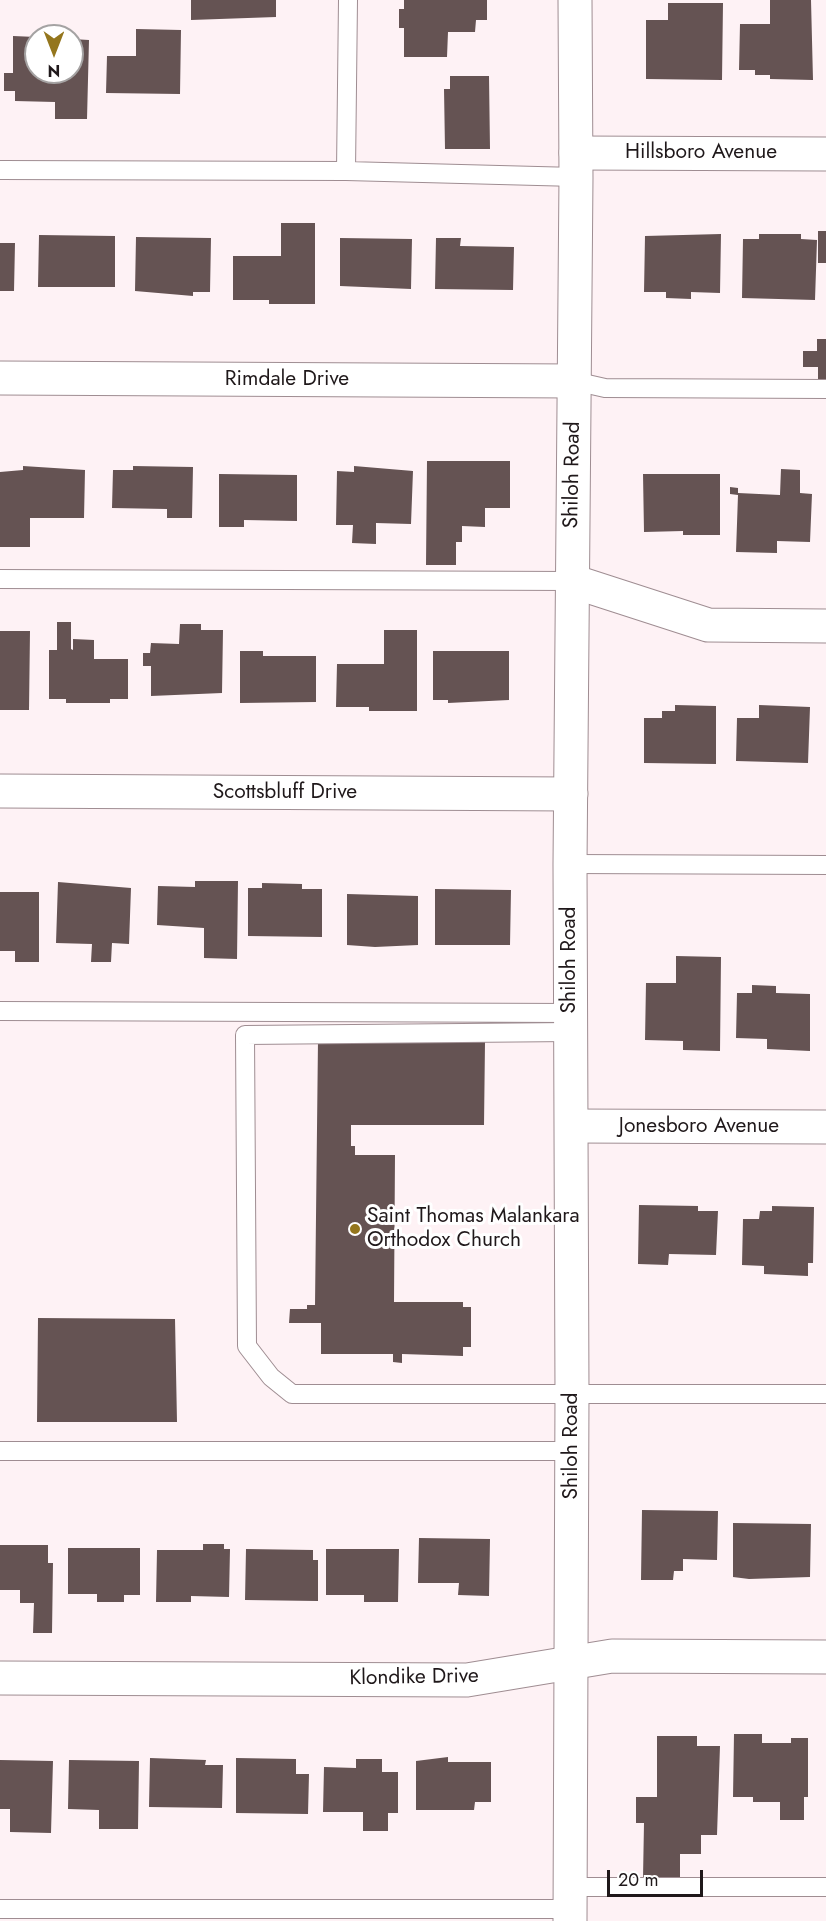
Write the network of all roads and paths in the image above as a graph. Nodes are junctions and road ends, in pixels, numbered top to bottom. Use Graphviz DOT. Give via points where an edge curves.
graph roads {
  1 [pos="348,0"];
  2 [pos="575,0"];
  3 [pos="826,154"];
  4 [pos="576,165"];
  5 [pos="0,170"];
  6 [pos="346,171"];
  7 [pos="0,378"];
  8 [pos="574,381"];
  9 [pos="826,389"];
  10 [pos="0,579"];
  11 [pos="572,581"];
  12 [pos="826,626"];
  13 [pos="0,791"];
  14 [pos="571,794"];
  15 [pos="570,864"];
  16 [pos="826,865"];
  17 [pos="0,1011"];
  18 [pos="571,1023"];
  19 [pos="572,1126"];
  20 [pos="826,1127"];
  21 [pos="572,1393"];
  22 [pos="826,1394"];
  23 [pos="0,1451"];
  24 [pos="572,1451"];
  25 [pos="826,1657"];
  26 [pos="572,1662"];
  27 [pos="0,1678"];
  28 [pos="826,1887"];
  29 [pos="570,1906"];
  30 [pos="0,1910"];
  1 -- 6 [label="lane"];
  2 -- 4 [label="street, Shiloh Road"];
  3 -- 4 [label="street, Hillsboro Avenue"];
  4 -- 6 [label="lane"];
  4 -- 8 [label="street, Shiloh Road"];
  5 -- 6 [label="lane"];
  7 -- 8 [label="street, Rimdale Drive"];
  8 -- 9 [label="lane" via="605,388"];
  8 -- 11 [label="street, Shiloh Road"];
  10 -- 11 [label="lane"];
  11 -- 12 [label="street" via="708,625"];
  11 -- 14 [label="street, Shiloh Road"];
  13 -- 14 [label="street, Scottsbluff Drive"];
  14 -- 15 [label="street, Shiloh Road"];
  15 -- 16 [label="lane"];
  15 -- 18 [label="street, Shiloh Road"];
  17 -- 18 [label="lane"];
  18 -- 19 [label="street, Shiloh Road"];
  18 -- 21 [label="lane" via="245,1035 247,1346 271,1377 292,1394"];
  19 -- 20 [label="street, Jonesboro Avenue"];
  19 -- 21 [label="street, Shiloh Road"];
  21 -- 22 [label="lane"];
  21 -- 24 [label="street, Shiloh Road"];
  23 -- 24 [label="lane"];
  24 -- 26 [label="street, Shiloh Road"];
  25 -- 26 [label="street, Klondike Drive" via="612,1656"];
  26 -- 27 [label="street, Klondike Drive" via="467,1680"];
  26 -- 29 [label="street, Shiloh Road"];
  28 -- 29 [label="lane"];
  29 -- 30 [label="lane"];
}
